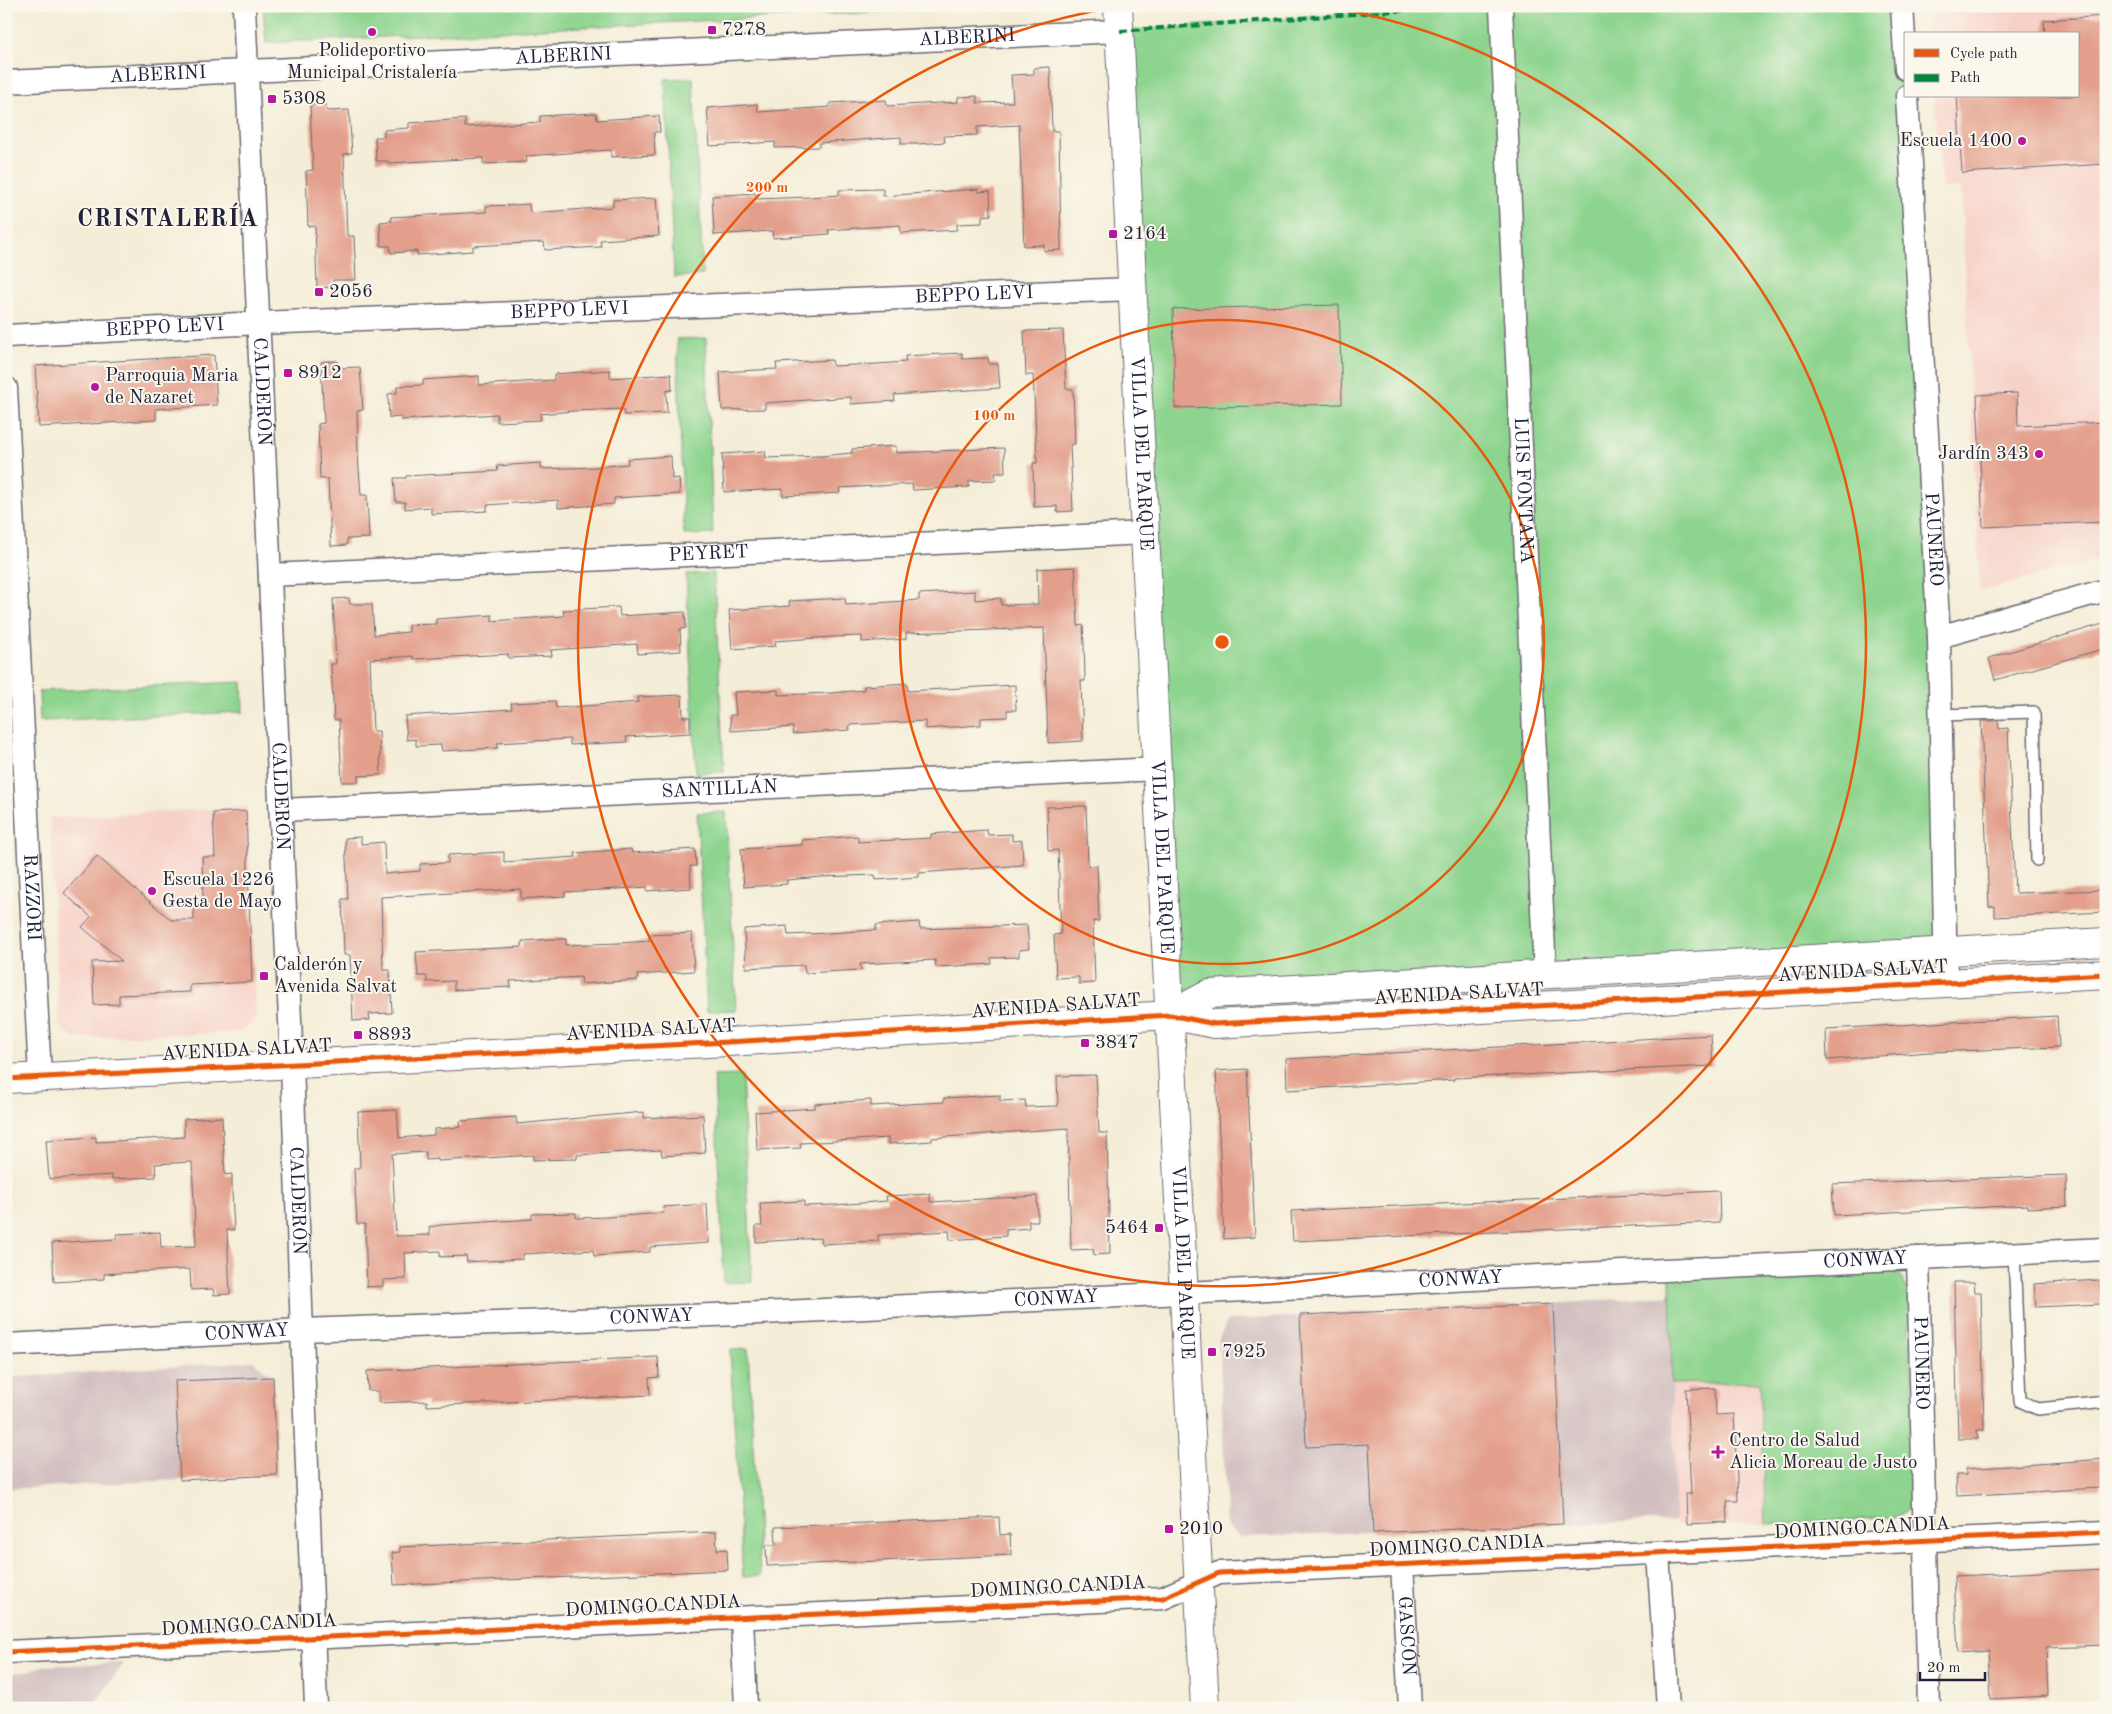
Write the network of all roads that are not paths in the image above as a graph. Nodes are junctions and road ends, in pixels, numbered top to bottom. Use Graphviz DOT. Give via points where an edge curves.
graph roads {
  1 [pos="244,6"];
  2 [pos="1501,6"];
  3 [pos="1902,6"];
  4 [pos="1119,18"];
  5 [pos="1904,38"];
  6 [pos="248,71"];
  7 [pos="6,82"];
  8 [pos="1907,98"];
  9 [pos="1133,289"];
  10 [pos="259,323"];
  11 [pos="6,336"];
  12 [pos="6,388"];
  13 [pos="1145,533"];
  14 [pos="270,575"];
  15 [pos="2106,590"];
  16 [pos="1939,637"];
  17 [pos="1940,715"];
  18 [pos="1158,769"];
  19 [pos="281,810"];
  20 [pos="2037,860"];
  21 [pos="2106,942"];
  22 [pos="1944,951"];
  23 [pos="2106,974"];
  24 [pos="1545,975"];
  25 [pos="1946,983"];
  26 [pos="1546,1005"];
  27 [pos="1170,1015"];
  28 [pos="292,1064"];
  29 [pos="40,1077"];
  30 [pos="6,1079"];
  31 [pos="2106,1249"];
  32 [pos="2014,1253"];
  33 [pos="1918,1258"];
  34 [pos="1184,1293"];
  35 [pos="301,1330"];
  36 [pos="6,1345"];
  37 [pos="2106,1402"];
  38 [pos="2106,1532"];
  39 [pos="1924,1541"];
  40 [pos="1658,1553"];
  41 [pos="1402,1564"];
  42 [pos="1198,1582"];
  43 [pos="742,1618"];
  44 [pos="312,1638"];
  45 [pos="6,1652"];
  46 [pos="316,1708"];
  47 [pos="746,1708"];
  48 [pos="1205,1708"];
  49 [pos="1410,1708"];
  50 [pos="1668,1708"];
  51 [pos="1929,1708"];
  1 -- 6 [label="street, CALDERÓN"];
  2 -- 24 [label="street, LUIS FONTANA"];
  3 -- 5 [label="street"];
  4 -- 6 [label="street, ALBERINI"];
  4 -- 9 [label="street, VILLA DEL PARQUE"];
  6 -- 7 [label="street, ALBERINI"];
  6 -- 10 [label="street, CALDERÓN"];
  8 -- 16 [label="street, PAUNERO"];
  9 -- 10 [label="street, BEPPO LEVI"];
  9 -- 13 [label="street, VILLA DEL PARQUE"];
  10 -- 11 [label="street, BEPPO LEVI"];
  10 -- 14 [label="street, CALDERÓN"];
  12 -- 29 [label="street, RAZZORI"];
  13 -- 14 [label="street, PEYRET"];
  13 -- 18 [label="street, VILLA DEL PARQUE"];
  14 -- 19 [label="street, CALDERÓN"];
  15 -- 16 [label="street"];
  16 -- 17 [label="street, PAUNERO"];
  17 -- 20 [label="lane" via="2034,712"];
  17 -- 22 [label="street, PAUNERO"];
  18 -- 19 [label="street, SANTILLÁN"];
  18 -- 27 [label="street, VILLA DEL PARQUE"];
  19 -- 28 [label="street, CALDERÓN"];
  21 -- 22 [label="street, AVENIDA SALVAT"];
  22 -- 24 [label="street, AVENIDA SALVAT"];
  22 -- 25 [label="street, PAUNERO"];
  23 -- 25 [label="street, AVENIDA SALVAT"];
  24 -- 26 [label="lane"];
  24 -- 27 [label="street, AVENIDA SALVAT" via="1209,994"];
  25 -- 26 [label="street, AVENIDA SALVAT"];
  26 -- 27 [label="street, AVENIDA SALVAT" via="1215,1024"];
  27 -- 28 [label="street, AVENIDA SALVAT"];
  27 -- 34 [label="street, VILLA DEL PARQUE"];
  28 -- 29 [label="street, AVENIDA SALVAT"];
  28 -- 35 [label="street, CALDERÓN"];
  29 -- 30 [label="street, AVENIDA SALVAT"];
  31 -- 32 [label="street, CONWAY"];
  32 -- 33 [label="street, CONWAY"];
  32 -- 37 [label="lane" via="2020,1401 2038,1408"];
  33 -- 34 [label="street, CONWAY"];
  33 -- 39 [label="street, PAUNERO"];
  34 -- 35 [label="street, CONWAY"];
  34 -- 42 [label="street, VILLA DEL PARQUE"];
  35 -- 36 [label="street, CONWAY"];
  35 -- 44 [label="street, CALDERÓN"];
  38 -- 39 [label="street, DOMINGO CANDIA"];
  39 -- 40 [label="street, DOMINGO CANDIA"];
  39 -- 51 [label="street, PAUNERO"];
  40 -- 41 [label="street, DOMINGO CANDIA"];
  40 -- 50 [label="street"];
  41 -- 42 [label="street, DOMINGO CANDIA" via="1219,1573"];
  41 -- 49 [label="street, GASCÓN"];
  42 -- 43 [label="street, DOMINGO CANDIA" via="1163,1598"];
  42 -- 48 [label="street, VILLA DEL PARQUE"];
  43 -- 44 [label="street, DOMINGO CANDIA"];
  43 -- 47 [label="street"];
  44 -- 45 [label="street, DOMINGO CANDIA"];
  44 -- 46 [label="street, CALDERÓN"];
}
